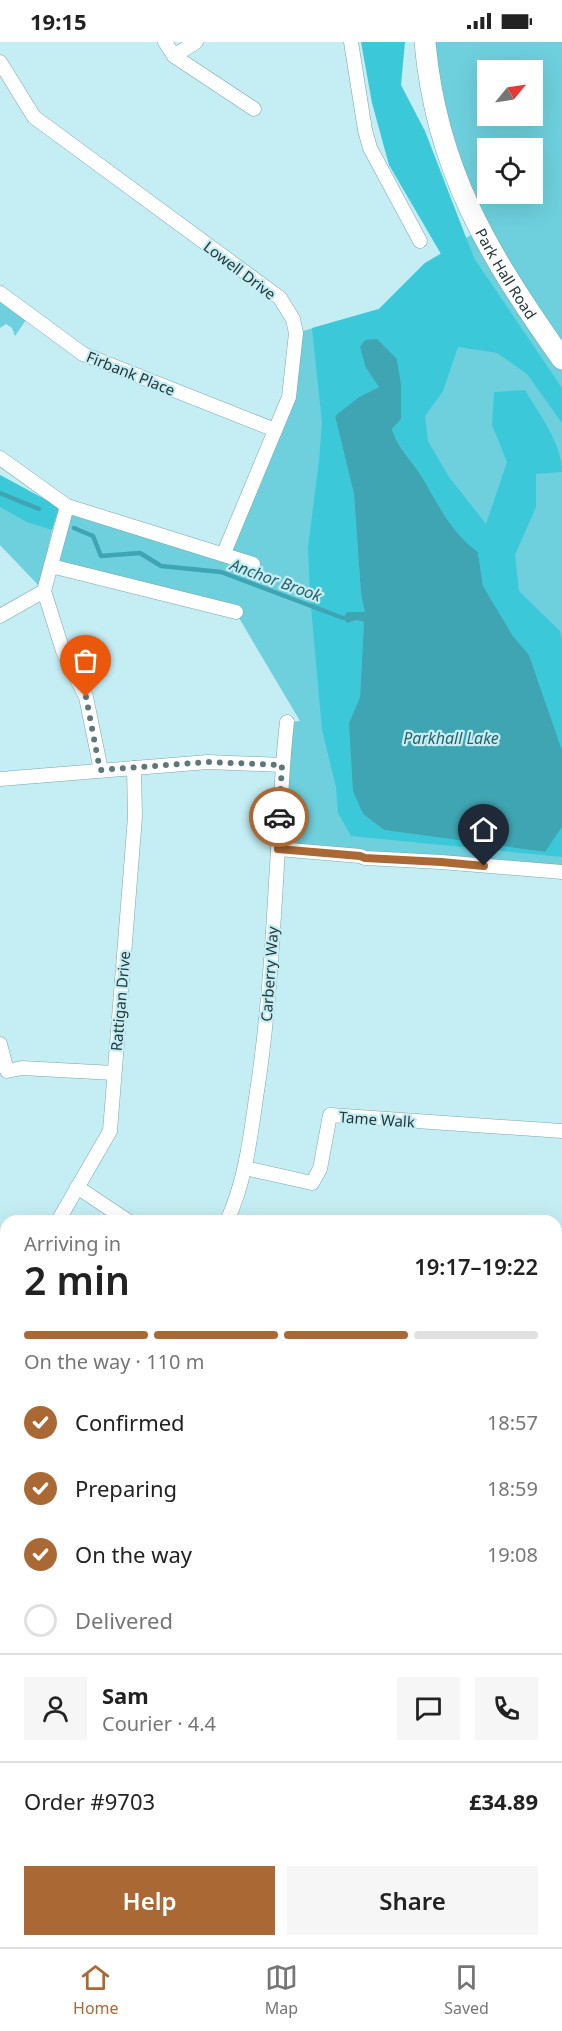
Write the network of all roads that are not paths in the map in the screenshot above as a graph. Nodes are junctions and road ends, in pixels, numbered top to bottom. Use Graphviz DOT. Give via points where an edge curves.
graph roads {
  1 [pos="165,42"];
  2 [pos="196,42"];
  3 [pos="351,42"];
  4 [pos="425,42"];
  5 [pos="174,56"];
  6 [pos="0,62"];
  7 [pos="254,110"];
  8 [pos="420,241"];
  9 [pos="0,293"];
  10 [pos="562,359"];
  11 [pos="275,430"];
  12 [pos="0,458"];
  13 [pos="67,506"];
  14 [pos="224,553"];
  15 [pos="253,564"];
  16 [pos="51,566"];
  17 [pos="44,591"];
  18 [pos="236,612"];
  19 [pos="0,616"];
  20 [pos="287,722"];
  21 [pos="282,765"];
  22 [pos="134,768"];
  23 [pos="100,770"];
  24 [pos="0,779"];
  25 [pos="278,849"];
  26 [pos="562,872"];
  27 [pos="0,1044"];
  28 [pos="4,1072"];
  29 [pos="114,1073"];
  30 [pos="562,1131"];
  31 [pos="245,1168"];
  32 [pos="77,1188"];
  33 [pos="61,1215"];
  34 [pos="119,1215"];
  35 [pos="229,1215"];
  1 -- 5 [label="street"];
  2 -- 5 [label="street"];
  3 -- 8 [label="street" via="370,148"];
  4 -- 10 [label="main road, Park Hall Road" via="431,95 460,188 501,269"];
  5 -- 7 [label="street"];
  6 -- 11 [label="street, Lowell Drive" via="34,117 280,298 293,319 296,333 289,397"];
  9 -- 11 [label="street, Firbank Place" via="83,354"];
  11 -- 14 [label="street, Lowell Drive"];
  12 -- 13 [label="street"];
  13 -- 14 [label="street"];
  13 -- 16 [label="street"];
  14 -- 15 [label="street"];
  16 -- 17 [label="street"];
  16 -- 18 [label="street"];
  17 -- 19 [label="street"];
  17 -- 23 [label="street" via="63,651 86,697"];
  20 -- 21 [label="street, Carberry Way"];
  21 -- 22 [label="street" via="208,762"];
  21 -- 25 [label="street, Carberry Way"];
  22 -- 23 [label="street"];
  22 -- 29 [label="street, Rattigan Drive" via="135,817"];
  23 -- 24 [label="street"];
  25 -- 26 [label="street"];
  25 -- 31 [label="street, Carberry Way" via="263,1055"];
  27 -- 28 [label="street"];
  28 -- 29 [label="street" via="22,1068"];
  29 -- 32 [label="street, Rattigan Drive" via="110,1131"];
  30 -- 31 [label="street, Tame Walk" via="330,1116 320,1168 312,1183"];
  31 -- 35 [label="street, Carberry Way"];
  32 -- 33 [label="street, Rattigan Drive"];
  32 -- 34 [label="street"];
}
